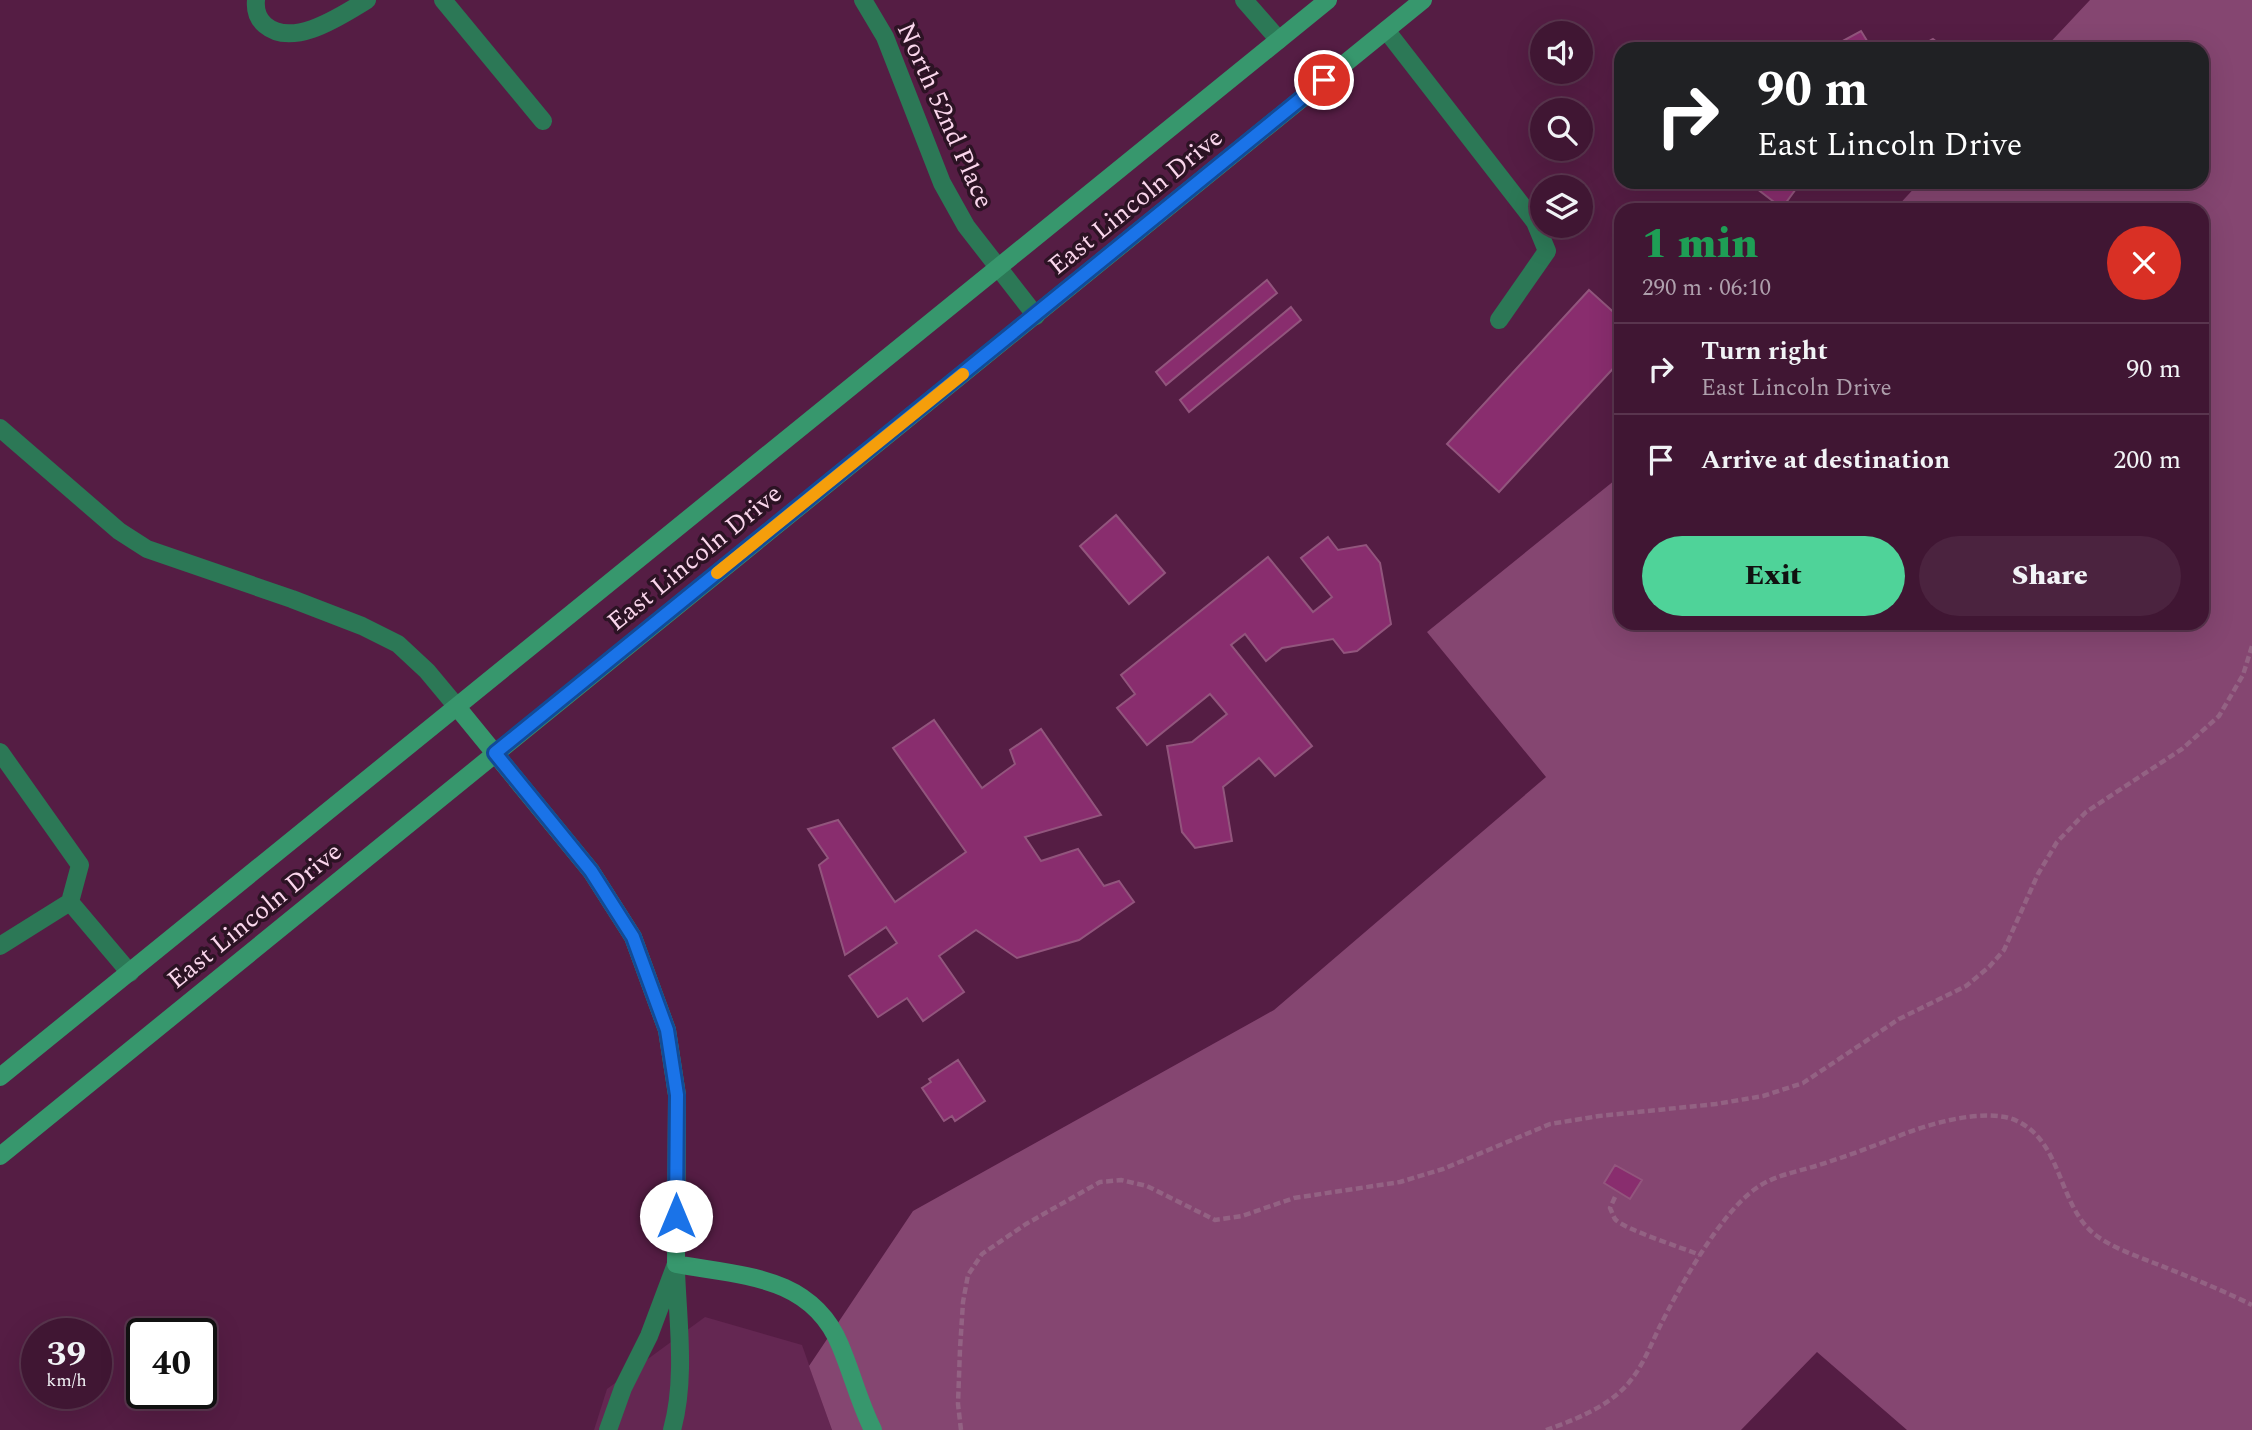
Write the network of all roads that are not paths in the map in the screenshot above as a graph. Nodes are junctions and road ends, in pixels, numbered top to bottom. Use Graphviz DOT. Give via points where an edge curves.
graph roads {
  1 [pos="256,0"];
  2 [pos="368,0"];
  3 [pos="443,0"];
  4 [pos="863,0"];
  5 [pos="1244,0"];
  6 [pos="1328,0"];
  7 [pos="1423,0"];
  8 [pos="1386,30"];
  9 [pos="1279,40"];
  10 [pos="543,121"];
  11 [pos="999,269"];
  12 [pos="1036,316"];
  13 [pos="1499,320"];
  14 [pos="0,428"];
  15 [pos="457,707"];
  16 [pos="0,752"];
  17 [pos="495,753"];
  18 [pos="71,902"];
  19 [pos="0,946"];
  20 [pos="130,973"];
  21 [pos="0,1077"];
  22 [pos="0,1156"];
  23 [pos="676,1264"];
  24 [pos="608,1430"];
  25 [pos="672,1430"];
  26 [pos="873,1430"];
  1 -- 2 [label="street" via="259,18 283,34 313,29"];
  3 -- 10 [label="street"];
  4 -- 11 [label="street, North 52nd Place" via="885,37 942,183 966,226"];
  5 -- 9 [label="street"];
  6 -- 9 [label="main road, East Lincoln Drive"];
  7 -- 8 [label="main road, East Lincoln Drive"];
  8 -- 12 [label="main road, East Lincoln Drive"];
  8 -- 13 [label="street" via="1535,222 1547,251"];
  9 -- 11 [label="main road, East Lincoln Drive"];
  11 -- 12 [label="street, North 52nd Place"];
  11 -- 15 [label="main road, East Lincoln Drive"];
  12 -- 17 [label="main road, East Lincoln Drive"];
  14 -- 15 [label="street" via="119,531 147,549 292,599 398,644"];
  15 -- 17 [label="main road"];
  15 -- 20 [label="main road, East Lincoln Drive"];
  16 -- 18 [label="street" via="80,865"];
  17 -- 22 [label="main road, East Lincoln Drive"];
  17 -- 23 [label="main road" via="591,871 633,937 667,1030 677,1095"];
  18 -- 19 [label="street"];
  18 -- 20 [label="street"];
  20 -- 21 [label="main road, East Lincoln Drive"];
  23 -- 24 [label="street"];
  23 -- 25 [label="street" via="679,1353"];
  23 -- 26 [label="main road" via="769,1281 812,1302 840,1343"];
}
